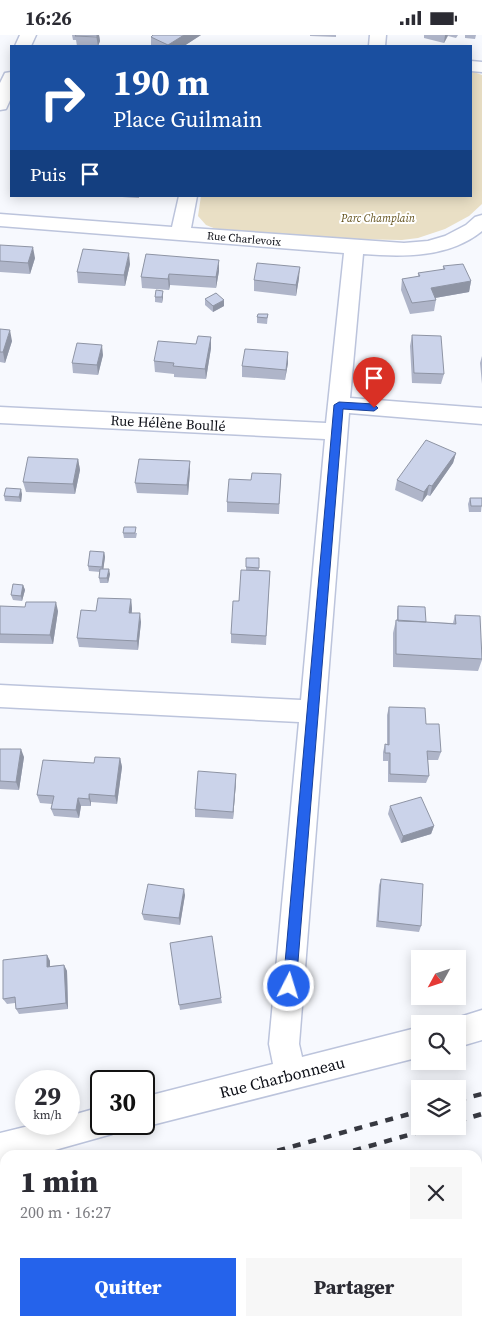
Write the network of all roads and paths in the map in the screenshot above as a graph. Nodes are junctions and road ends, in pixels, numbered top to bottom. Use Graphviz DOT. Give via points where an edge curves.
graph roads {
  1 [pos="10,80"];
  2 [pos="0,105"];
  3 [pos="188,197"];
  4 [pos="0,220"];
  5 [pos="482,221"];
  6 [pos="180,234"];
  7 [pos="354,248"];
  8 [pos="339,405"];
  9 [pos="0,415"];
  10 [pos="482,416"];
  11 [pos="336,432"];
  12 [pos="0,696"];
  13 [pos="313,712"];
  14 [pos="482,1025"];
  15 [pos="466,1030"];
  16 [pos="411,1044"];
  17 [pos="291,1075"];
  18 [pos="155,1109"];
  19 [pos="90,1126"];
  20 [pos="0,1149"];
  1 -- 2 [label="street"];
  3 -- 6 [label="street"];
  4 -- 6 [label="street, Rue Charlevoix"];
  5 -- 7 [label="street, Rue Charlevoix" via="455,239 425,248 392,251"];
  6 -- 7 [label="street, Rue Charlevoix"];
  7 -- 8 [label="street"];
  8 -- 10 [label="street"];
  8 -- 11 [label="street"];
  9 -- 11 [label="street, Rue Hélène Boullé"];
  11 -- 13 [label="street"];
  12 -- 13 [label="street"];
  13 -- 17 [label="street" via="284,1044"];
  14 -- 15 [label="street"];
  16 -- 17 [label="street, Rue Charbonneau"];
  17 -- 18 [label="street, Rue Charbonneau"];
  19 -- 20 [label="street"];
}
